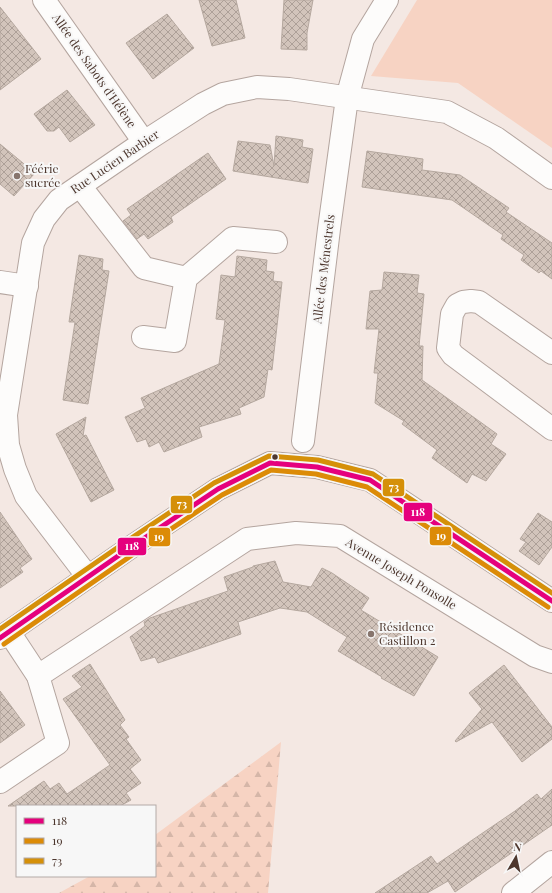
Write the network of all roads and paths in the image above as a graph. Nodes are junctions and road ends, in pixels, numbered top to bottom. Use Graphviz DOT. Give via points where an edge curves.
graph roads {
  1 [pos="44,0"];
  2 [pos="387,0"];
  3 [pos="347,98"];
  4 [pos="144,142"];
  5 [pos="552,178"];
  6 [pos="80,186"];
  7 [pos="276,242"];
  8 [pos="186,278"];
  9 [pos="0,282"];
  10 [pos="26,286"];
  11 [pos="143,337"];
  12 [pos="552,353"];
  13 [pos="551,425"];
  14 [pos="303,441"];
  15 [pos="4,446"];
  16 [pos="88,577"];
  17 [pos="552,601"];
  18 [pos="4,635"];
  19 [pos="552,662"];
  20 [pos="38,676"];
  21 [pos="0,782"];
  22 [pos="552,862"];
  23 [pos="513,893"];
  1 -- 4 [label="street, Allée des Sabots d'Hélène"];
  2 -- 3 [label="street, Allée des Ménestrels" via="363,39"];
  3 -- 4 [label="street, Rue Lucien Barbier" via="257,87 223,94"];
  3 -- 5 [label="street, Rue Lucien Barbier" via="447,112 496,138"];
  3 -- 14 [label="street, Allée des Ménestrels"];
  4 -- 6 [label="street, Rue Lucien Barbier"];
  6 -- 8 [label="street" via="144,268"];
  6 -- 10 [label="street, Rue Lucien Barbier" via="59,200 44,219 33,243"];
  7 -- 8 [label="street" via="233,238"];
  8 -- 11 [label="street" via="175,341"];
  9 -- 10 [label="street"];
  10 -- 15 [label="street, Rue Lucien Barbier" via="6,415"];
  12 -- 13 [label="street" via="479,302 463,302 457,305 452,314 448,348 453,355"];
  15 -- 16 [label="street, Rue Lucien Barbier" via="26,496"];
  16 -- 17 [label="street" via="218,489 270,463 317,466 370,480"];
  16 -- 18 [label="street"];
  18 -- 20 [label="street"];
  19 -- 20 [label="street, Avenue Joseph Ponsolle" via="535,656 340,536 296,533 247,539"];
  20 -- 21 [label="street" via="58,743"];
  22 -- 23 [label="street"];
}
